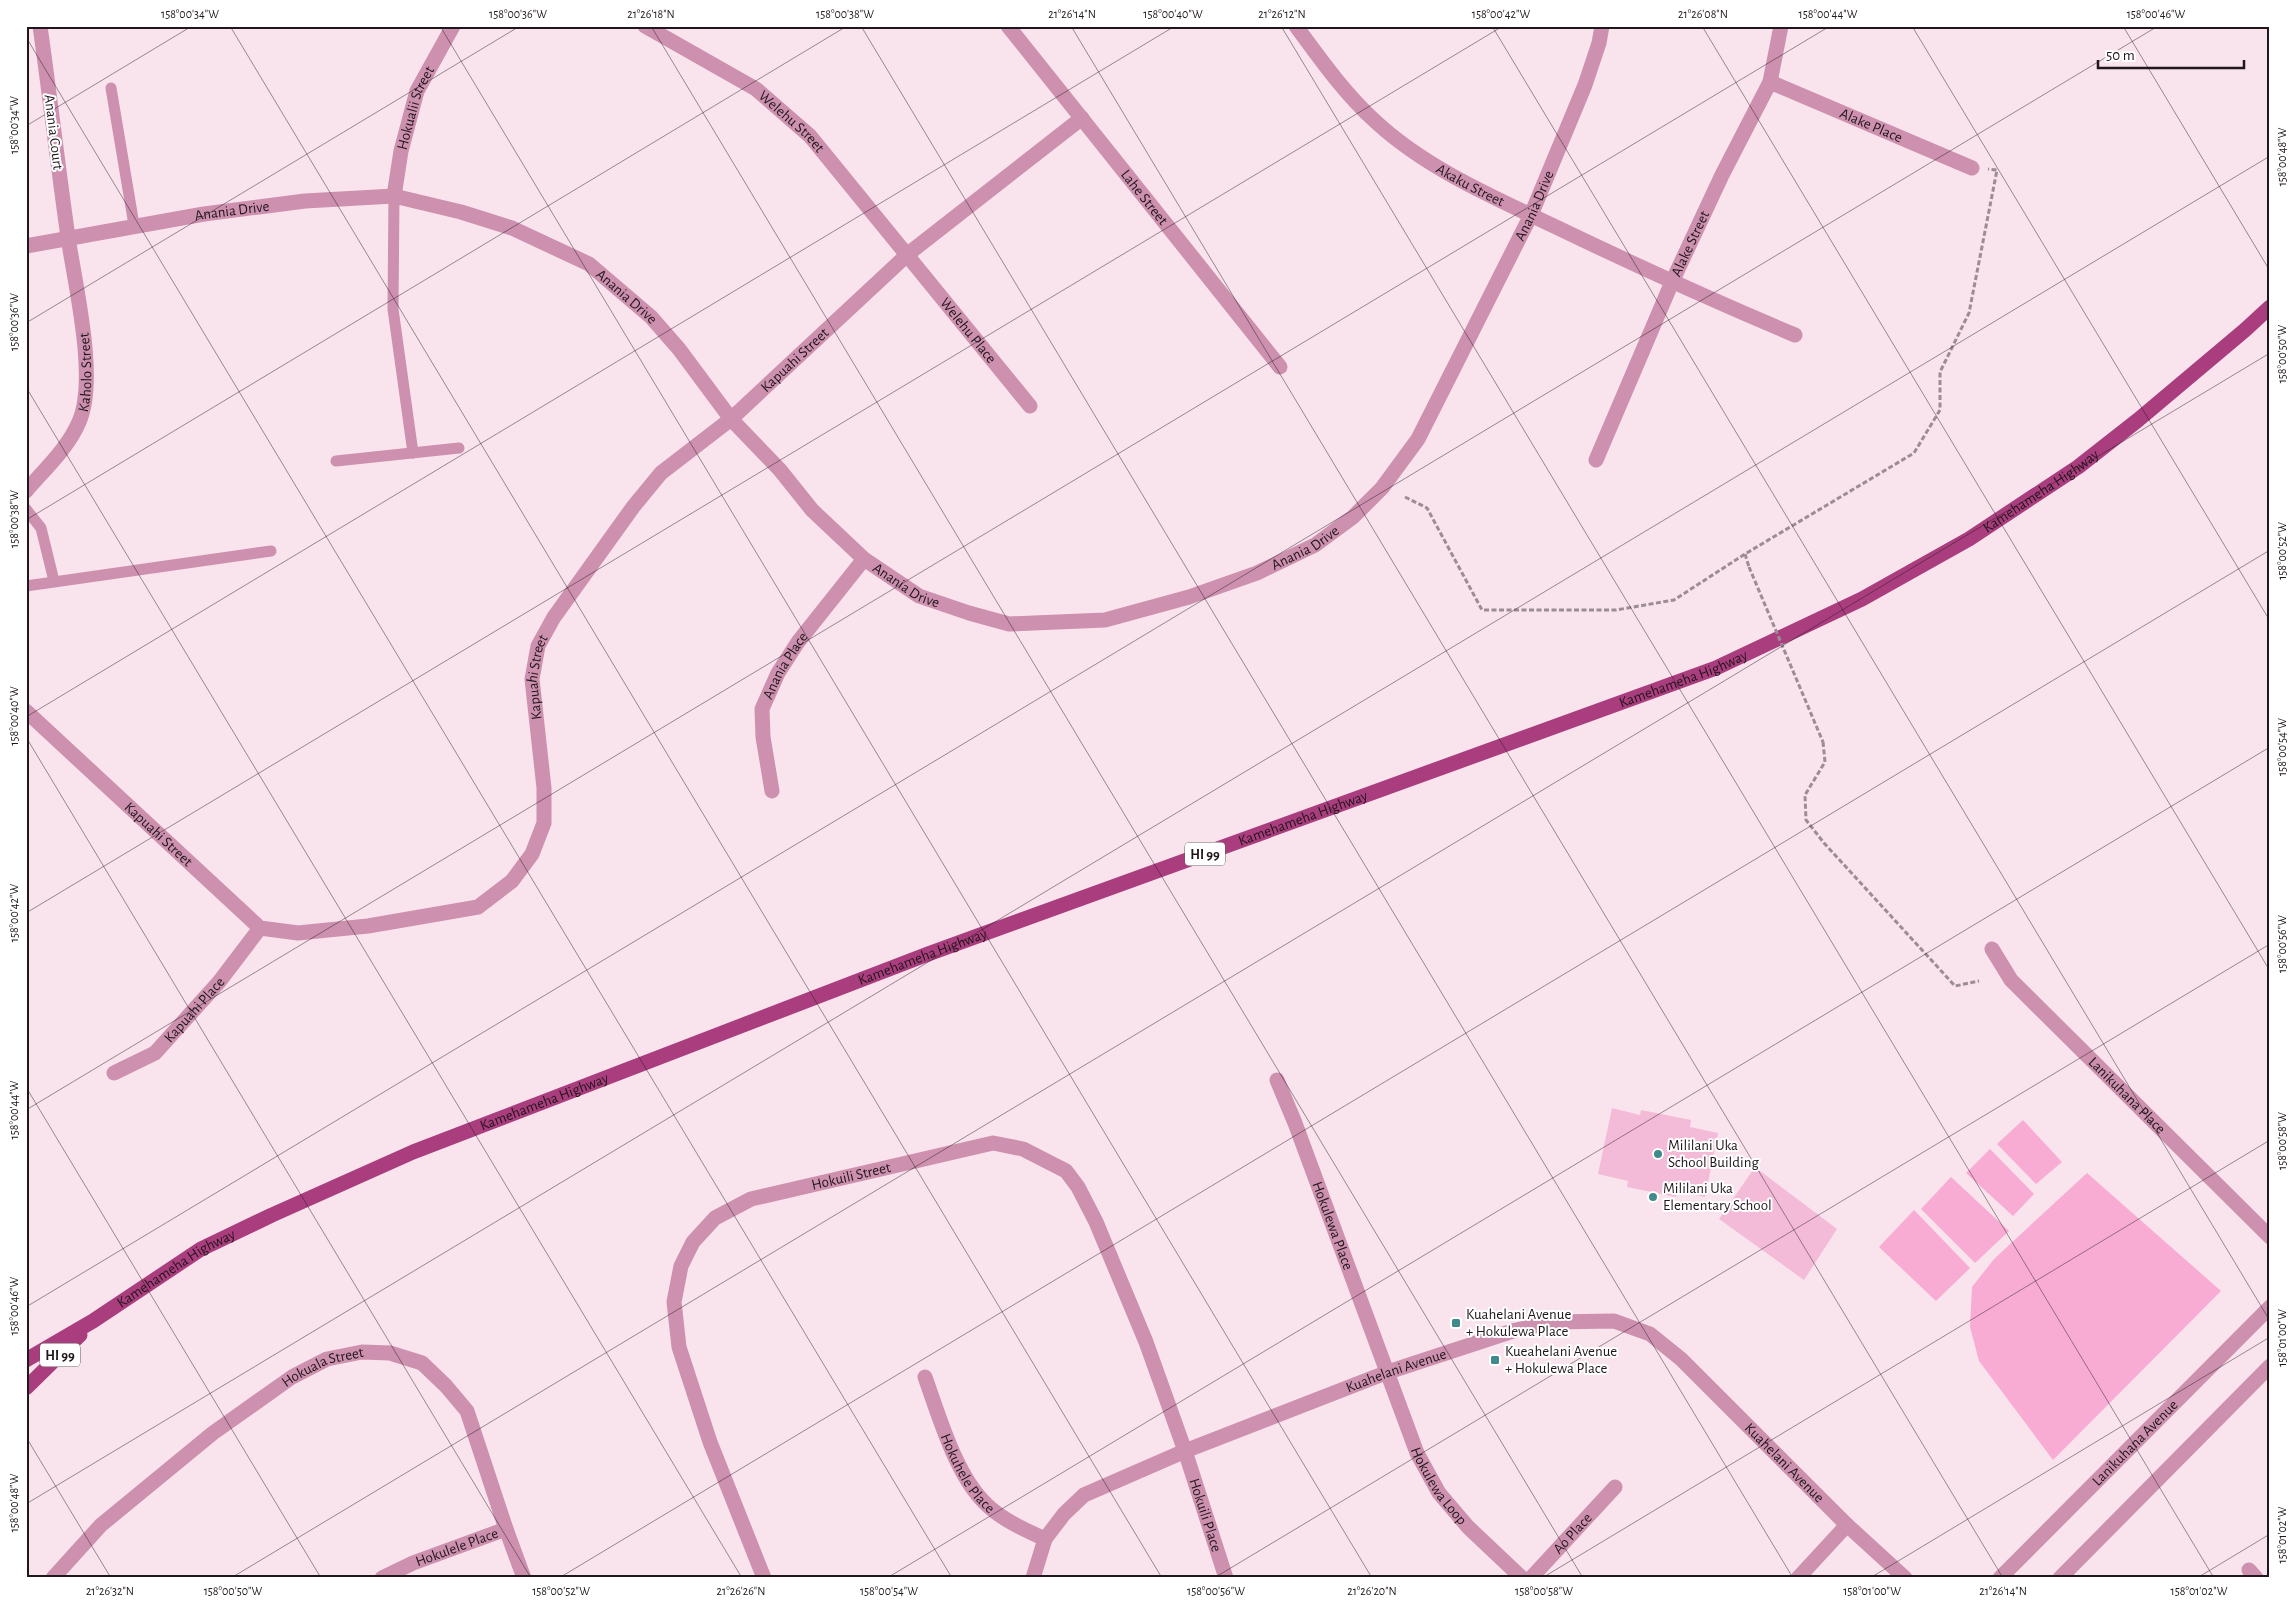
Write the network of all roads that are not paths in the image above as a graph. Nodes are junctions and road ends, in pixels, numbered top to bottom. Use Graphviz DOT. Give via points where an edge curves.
graph roads {
  1 [pos="40,26"];
  2 [pos="453,26"];
  3 [pos="645,26"];
  4 [pos="1008,26"];
  5 [pos="1296,26"];
  6 [pos="1602,26"];
  7 [pos="1780,26"];
  8 [pos="1770,82"];
  9 [pos="111,88"];
  10 [pos="1082,118"];
  11 [pos="1976,168"];
  12 [pos="394,196"];
  13 [pos="1531,215"];
  14 [pos="134,226"];
  15 [pos="68,237"];
  16 [pos="26,246"];
  17 [pos="908,254"];
  18 [pos="1672,282"];
  19 [pos="2270,307"];
  20 [pos="1795,335"];
  21 [pos="1280,367"];
  22 [pos="1030,406"];
  23 [pos="731,419"];
  24 [pos="458,448"];
  25 [pos="413,453"];
  26 [pos="1596,460"];
  27 [pos="336,461"];
  28 [pos="26,491"];
  29 [pos="26,509"];
  30 [pos="271,551"];
  31 [pos="864,558"];
  32 [pos="54,581"];
  33 [pos="26,586"];
  34 [pos="26,711"];
  35 [pos="772,791"];
  36 [pos="260,928"];
  37 [pos="1992,949"];
  38 [pos="114,1073"];
  39 [pos="1277,1080"];
  40 [pos="2270,1237"];
  41 [pos="2270,1307"];
  42 [pos="93,1321"];
  43 [pos="26,1360"];
  44 [pos="2270,1366"];
  45 [pos="1388,1372"];
  46 [pos="925,1377"];
  47 [pos="26,1388"];
  48 [pos="1185,1452"];
  49 [pos="1615,1487"];
  50 [pos="1847,1525"];
  51 [pos="506,1529"];
  52 [pos="1045,1539"];
  53 [pos="53,1578"];
  54 [pos="382,1578"];
  55 [pos="524,1578"];
  56 [pos="764,1578"];
  57 [pos="1033,1578"];
  58 [pos="1226,1578"];
  59 [pos="1522,1578"];
  60 [pos="1531,1578"];
  61 [pos="1798,1578"];
  62 [pos="1905,1578"];
  63 [pos="2000,1578"];
  64 [pos="2060,1578"];
  1 -- 15 [label="street, Anania Court"];
  2 -- 12 [label="street, Hokualii Street" via="418,90 401,151"];
  3 -- 17 [label="street, Welehu Street" via="756,89 810,136"];
  4 -- 10 [label="street, Lahe Street"];
  5 -- 13 [label="street, Akaku Street" via="1342,87 1376,123 1442,170"];
  6 -- 13 [label="street, Anania Drive" via="1585,85"];
  7 -- 8 [label="street, Alake Street"];
  8 -- 11 [label="street, Alake Place"];
  8 -- 18 [label="street, Alake Street" via="1722,174"];
  9 -- 14 [label="lane"];
  10 -- 17 [label="street, Kapuahi Street"];
  10 -- 21 [label="street, Lahe Street"];
  12 -- 14 [label="street, Anania Drive" via="305,201"];
  12 -- 23 [label="street, Anania Drive" via="512,228 589,264 651,317"];
  12 -- 25 [label="lane" via="392,308"];
  13 -- 18 [label="street, Akaku Street"];
  13 -- 31 [label="street, Anania Drive" via="1418,439 1382,488 1353,517 1315,545 1257,573 1190,597 1105,620 1054,623 1009,624 960,611 919,596"];
  14 -- 15 [label="street, Anania Drive"];
  15 -- 16 [label="street, Anania Drive"];
  15 -- 28 [label="street, Kaholo Street" via="86,356 86,387 80,421 66,444"];
  17 -- 22 [label="street, Welehu Place"];
  17 -- 23 [label="street, Kapuahi Street"];
  18 -- 20 [label="street, Akaku Street"];
  18 -- 26 [label="street, Alake Street"];
  19 -- 42 [label="main road, Kamehameha Highway / HI 99" via="2078,467 1969,540 1862,599 1716,668 928,954 413,1152 201,1249"];
  23 -- 31 [label="street, Anania Drive" via="780,470 812,510"];
  23 -- 36 [label="street, Kapuahi Street" via="661,472 554,617 538,646 532,679 544,788 544,823 532,854 512,881 478,907 368,926 298,933"];
  24 -- 25 [label="lane"];
  25 -- 27 [label="lane"];
  29 -- 32 [label="lane" via="41,528"];
  30 -- 32 [label="lane"];
  31 -- 35 [label="street, Anania Place" via="798,642 778,673 762,709"];
  32 -- 33 [label="lane"];
  34 -- 36 [label="street, Kapuahi Street"];
  36 -- 38 [label="street, Kapuahi Place" via="219,982 155,1053"];
  37 -- 40 [label="street, Lanikuhana Place" via="2011,980"];
  39 -- 45 [label="street, Hokulewa Place"];
  41 -- 63 [label="street, Lanikuhana Avenue"];
  42 -- 43 [label="main road, Kamehameha Highway / HI 99"];
  42 -- 47 [label="main road, Kamehameha Highway / HI 99"];
  44 -- 64 [label="street"];
  45 -- 48 [label="street, Kuahelani Avenue"];
  45 -- 50 [label="street, Kuahelani Avenue" via="1516,1330 1553,1322 1614,1321 1650,1334 1681,1359"];
  45 -- 59 [label="street, Hokulewa Loop" via="1417,1453 1439,1493 1468,1528"];
  46 -- 52 [label="street, Hokuhele Place" via="943,1429 970,1487 987,1506"];
  48 -- 52 [label="street, Kuahelani Avenue" via="1084,1495"];
  48 -- 56 [label="street, Hokuili Street" via="1146,1342 1096,1222 1066,1171 1023,1149 993,1143 751,1199 715,1218 693,1242 681,1266 674,1302 679,1347 710,1442"];
  48 -- 58 [label="street, Hokuili Place"];
  49 -- 60 [label="street, Ao Place"];
  50 -- 61 [label="street"];
  50 -- 62 [label="street, Kuahelani Avenue"];
  51 -- 53 [label="street, Hokuala Street" via="466,1411 446,1386 422,1363 390,1353 362,1352 327,1359 292,1378 213,1433 101,1525"];
  51 -- 54 [label="street, Hokulele Place" via="413,1563"];
  51 -- 55 [label="street, Hokuala Street"];
  52 -- 57 [label="street, Kuahelani Avenue"];
}
